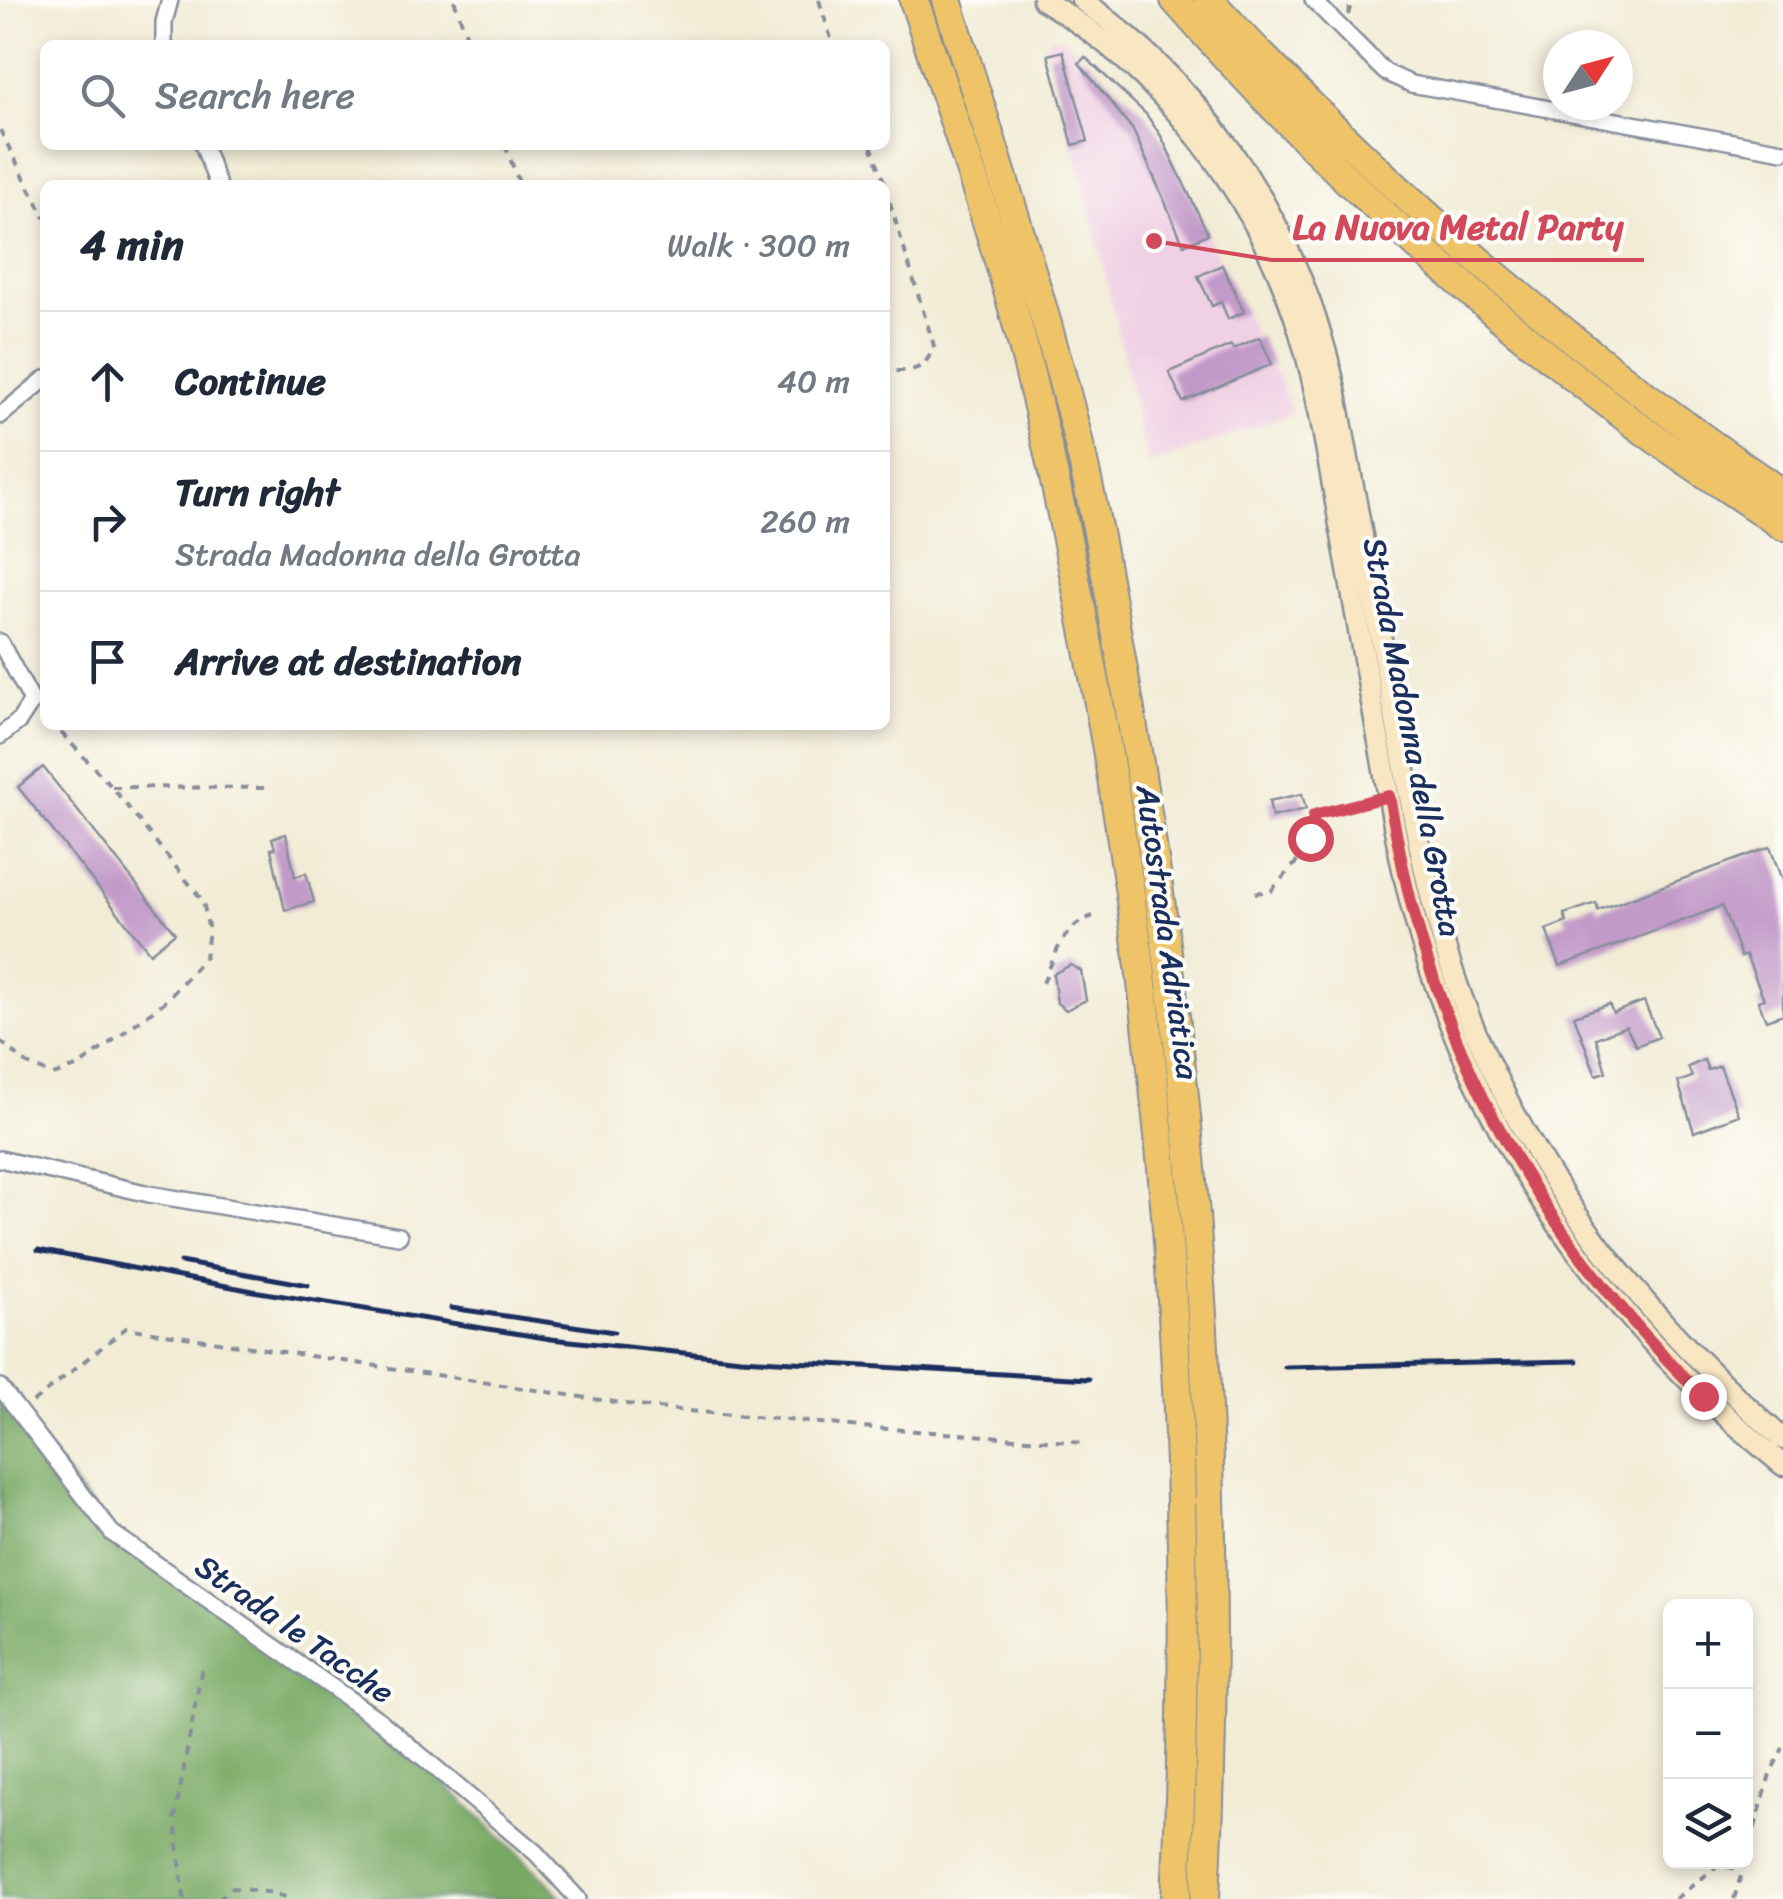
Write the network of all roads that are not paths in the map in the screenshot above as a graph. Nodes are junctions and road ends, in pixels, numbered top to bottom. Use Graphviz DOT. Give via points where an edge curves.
graph roads {
  1 [pos="170,0"];
  2 [pos="914,0"];
  3 [pos="947,0"];
  4 [pos="1044,0"];
  5 [pos="1082,0"];
  6 [pos="1176,0"];
  7 [pos="1209,0"];
  8 [pos="1314,0"];
  9 [pos="164,40"];
  10 [pos="204,150"];
  11 [pos="1783,151"];
  12 [pos="216,180"];
  13 [pos="40,383"];
  14 [pos="0,416"];
  15 [pos="1783,494"];
  16 [pos="1783,526"];
  17 [pos="0,642"];
  18 [pos="0,736"];
  19 [pos="0,1159"];
  20 [pos="399,1236"];
  21 [pos="0,1387"];
  22 [pos="1783,1439"];
  23 [pos="1783,1465"];
  24 [pos="578,1899"];
  25 [pos="1176,1899"];
  26 [pos="1206,1899"];
  1 -- 9 [label="street"];
  2 -- 25 [label="highway, Autostrada Adriatica" via="1011,302 1040,418 1122,838 1154,1082 1172,1306 1182,1520"];
  3 -- 26 [label="highway, Autostrada Adriatica" via="1070,410 1124,676 1169,952 1202,1294 1211,1516"];
  4 -- 23 [label="main road, Strada Madonna della Grotta" via="1133,68 1179,115 1224,174 1293,311 1316,392 1406,882 1468,1068 1508,1146 1593,1277 1703,1396"];
  5 -- 22 [label="main road, Strada Madonna della Grotta" via="1150,56 1214,126 1275,220 1308,293 1336,394 1427,885 1454,975 1496,1077 1606,1258 1703,1366"];
  6 -- 16 [label="highway" via="1304,136 1526,339"];
  7 -- 15 [label="highway" via="1363,158 1509,289 1693,433"];
  8 -- 11 [label="street" via="1385,72 1411,84"];
  10 -- 12 [label="street"];
  13 -- 14 [label="street"];
  17 -- 18 [label="street" via="32,701"];
  19 -- 20 [label="street" via="150,1194"];
  21 -- 24 [label="street, Strada le Tacche" via="112,1533 380,1721 536,1853"];
}
